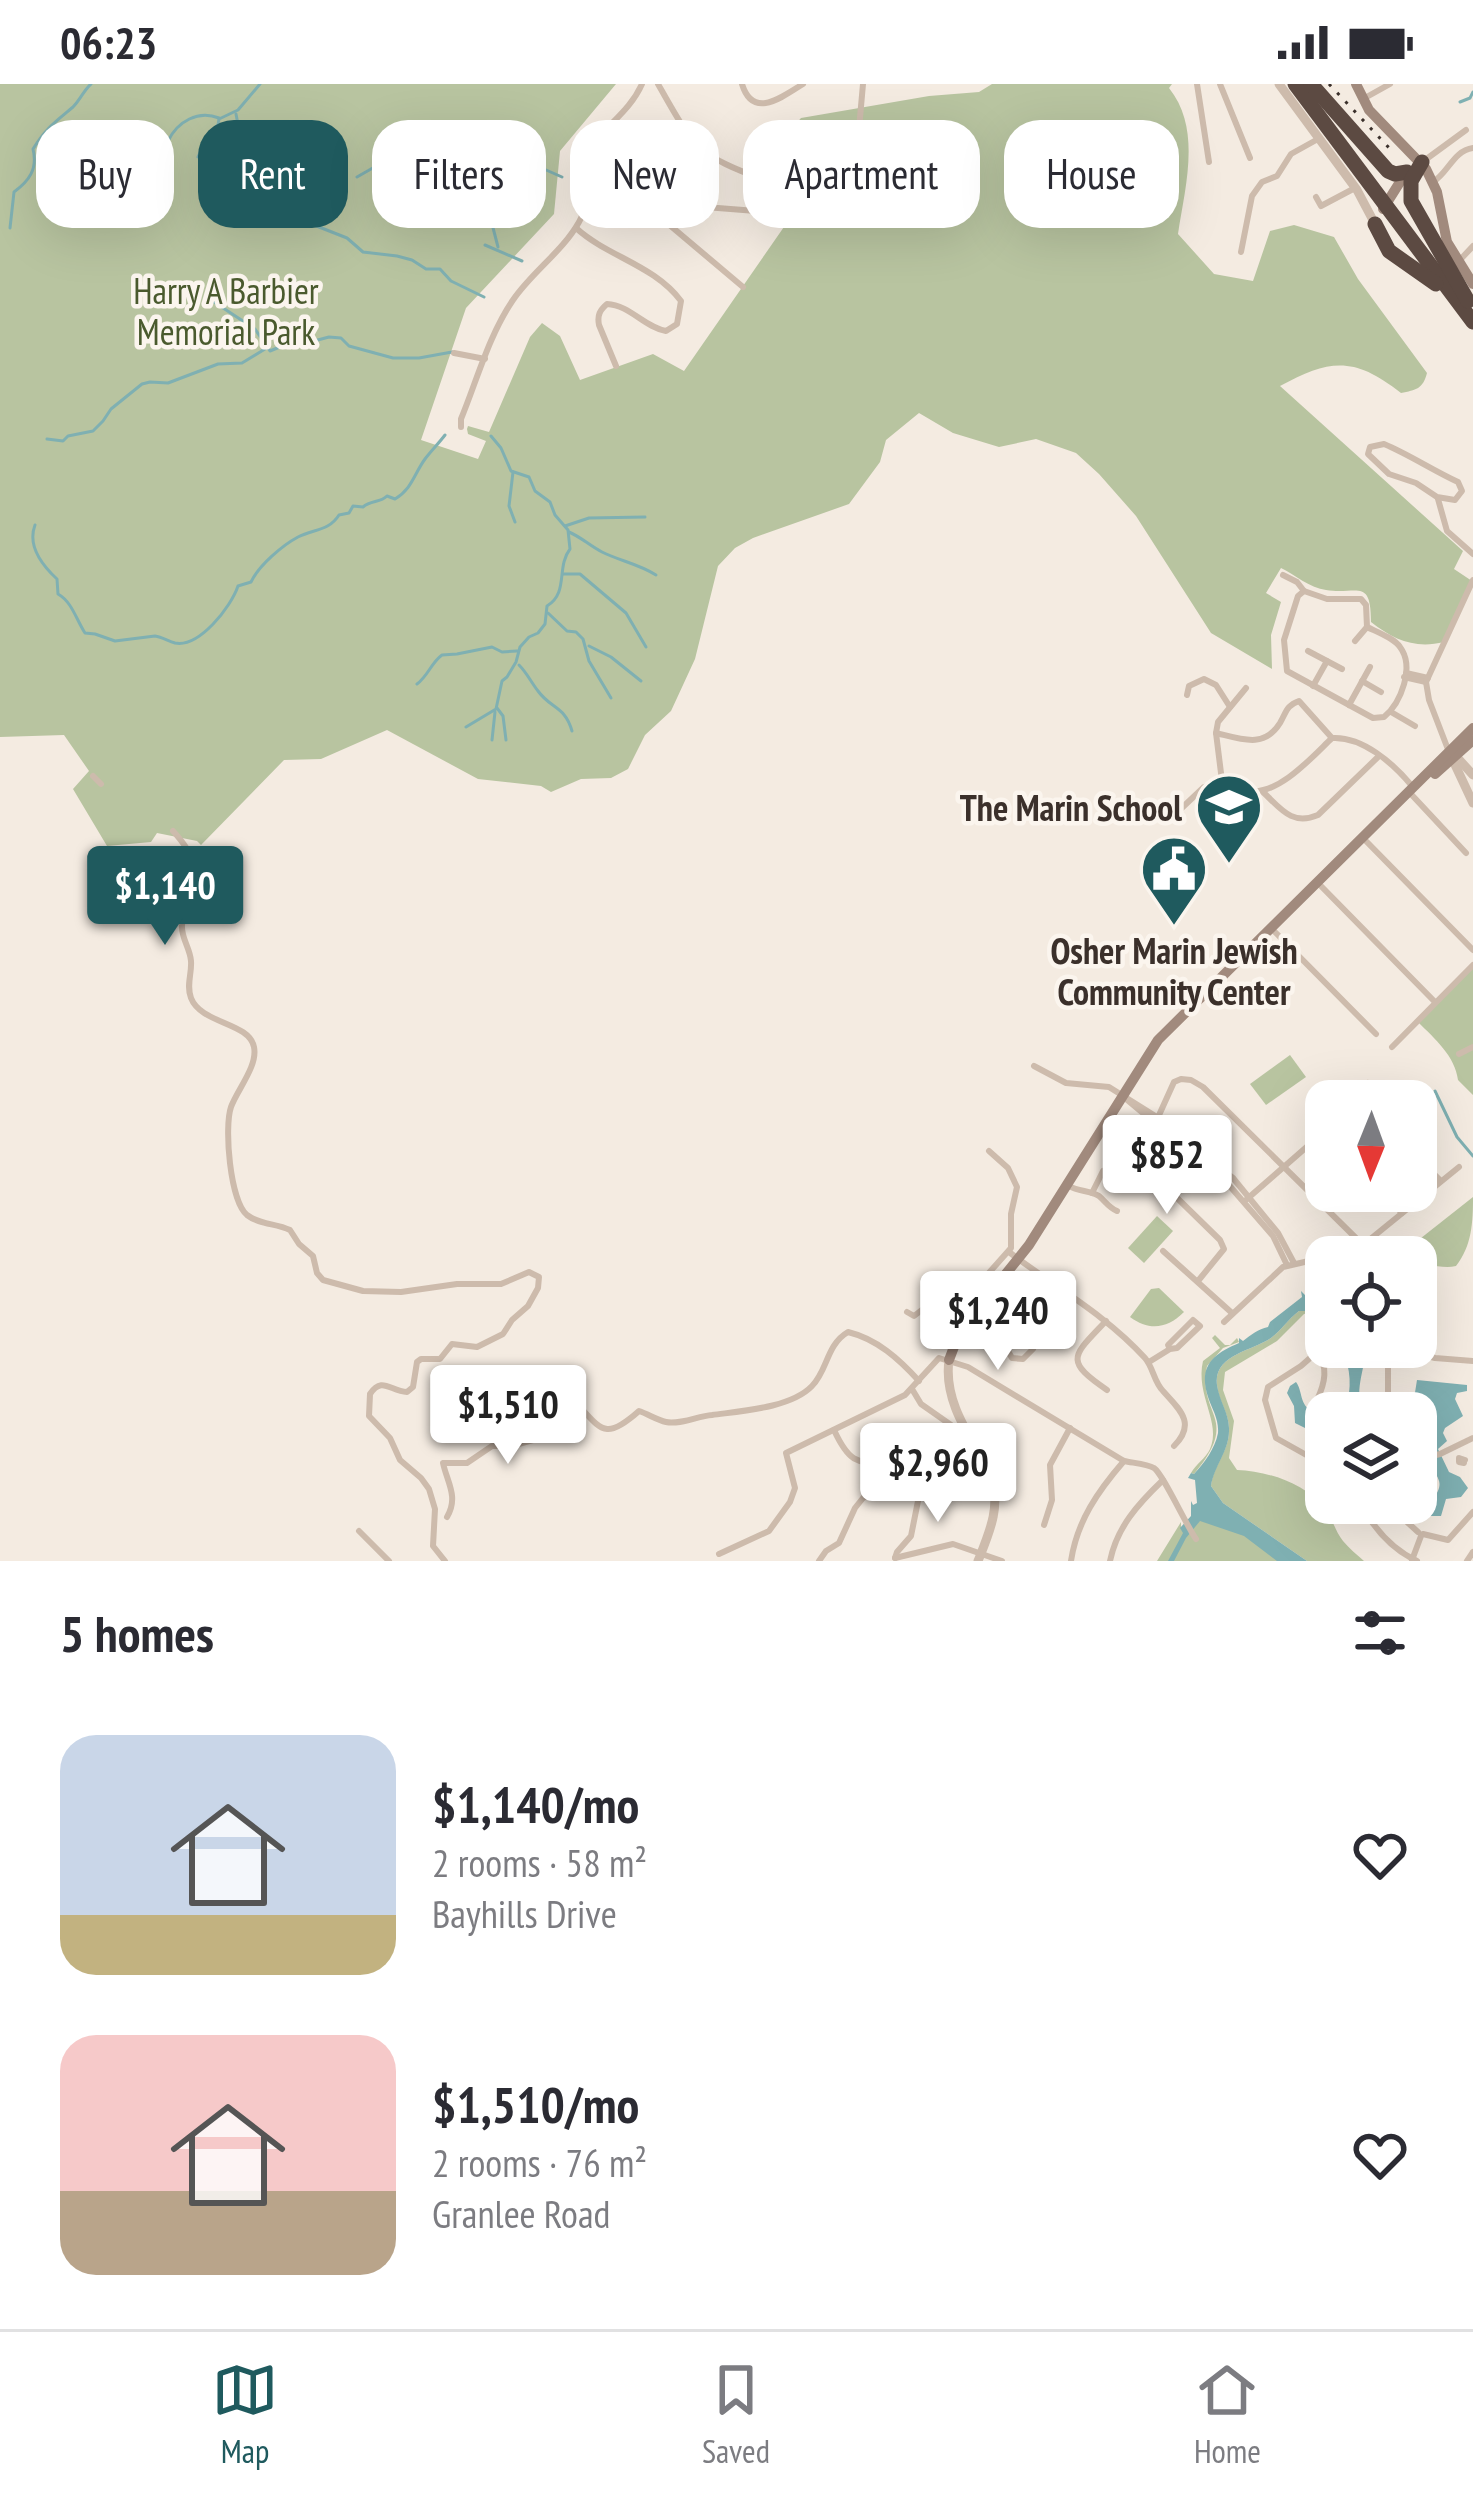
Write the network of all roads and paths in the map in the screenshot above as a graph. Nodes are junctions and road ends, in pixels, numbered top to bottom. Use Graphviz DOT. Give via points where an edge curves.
graph roads {
  1 [pos="642,84"];
  2 [pos="658,84"];
  3 [pos="742,84"];
  4 [pos="802,84"];
  5 [pos="863,84"];
  6 [pos="1197,84"];
  7 [pos="1220,84"];
  8 [pos="1279,84"];
  9 [pos="1295,84"];
  10 [pos="1309,84"];
  11 [pos="1356,84"];
  12 [pos="1390,84"];
  13 [pos="1363,99"];
  14 [pos="618,120"];
  15 [pos="860,120"];
  16 [pos="1466,130"];
  17 [pos="1318,139"];
  18 [pos="1406,146"];
  19 [pos="1473,148"];
  20 [pos="1250,158"];
  21 [pos="1210,162"];
  22 [pos="1422,162"];
  23 [pos="1408,180"];
  24 [pos="1432,180"];
  25 [pos="1355,188"];
  26 [pos="1316,197"];
  27 [pos="1382,210"];
  28 [pos="576,228"];
  29 [pos="1473,246"];
  30 [pos="1241,252"];
  31 [pos="1458,262"];
  32 [pos="744,287"];
  33 [pos="1470,305"];
  34 [pos="454,353"];
  35 [pos="484,359"];
  36 [pos="616,367"];
  37 [pos="461,427"];
  38 [pos="1438,497"];
  39 [pos="1473,554"];
  40 [pos="1283,575"];
  41 [pos="1473,580"];
  42 [pos="1304,591"];
  43 [pos="1367,626"];
  44 [pos="1355,641"];
  45 [pos="1308,651"];
  46 [pos="1327,661"];
  47 [pos="1370,667"];
  48 [pos="1342,669"];
  49 [pos="1405,675"];
  50 [pos="1427,680"];
  51 [pos="1362,681"];
  52 [pos="1313,686"];
  53 [pos="1246,688"];
  54 [pos="1381,692"];
  55 [pos="1187,695"];
  56 [pos="1349,705"];
  57 [pos="1230,707"];
  58 [pos="1390,712"];
  59 [pos="1415,726"];
  60 [pos="1473,728"];
  61 [pos="1216,733"];
  62 [pos="1332,738"];
  63 [pos="1473,740"];
  64 [pos="1379,756"];
  65 [pos="1465,769"];
  66 [pos="93,776"];
  67 [pos="1222,781"];
  68 [pos="101,784"];
  69 [pos="1262,791"];
  70 [pos="1412,791"];
  71 [pos="1473,803"];
  72 [pos="1168,820"];
  73 [pos="173,831"];
  74 [pos="1363,838"];
  75 [pos="1466,853"];
  76 [pos="1318,883"];
  77 [pos="1271,928"];
  78 [pos="1473,950"];
  79 [pos="1473,965"];
  80 [pos="1435,1002"];
  81 [pos="1376,1034"];
  82 [pos="1392,1047"];
  83 [pos="1473,1048"];
  84 [pos="1459,1054"];
  85 [pos="1034,1066"];
  86 [pos="1124,1096"];
  87 [pos="1157,1121"];
  88 [pos="1305,1150"];
  89 [pos="989,1151"];
  90 [pos="1125,1156"];
  91 [pos="1286,1167"];
  92 [pos="1459,1167"];
  93 [pos="1115,1168"];
  94 [pos="1103,1171"];
  95 [pos="1437,1177"];
  96 [pos="1441,1181"];
  97 [pos="1068,1185"];
  98 [pos="1091,1193"];
  99 [pos="1247,1200"];
  100 [pos="1117,1211"];
  101 [pos="1402,1213"];
  102 [pos="1356,1236"];
  103 [pos="1374,1236"];
  104 [pos="1163,1251"];
  105 [pos="1016,1258"];
  106 [pos="1305,1261"];
  107 [pos="1290,1264"];
  108 [pos="1198,1281"];
  109 [pos="979,1311"];
  110 [pos="908,1312"];
  111 [pos="1233,1313"];
  112 [pos="1106,1321"];
  113 [pos="1224,1322"];
  114 [pos="1033,1349"];
  115 [pos="1170,1349"];
  116 [pos="1437,1358"];
  117 [pos="951,1360"];
  118 [pos="1473,1361"];
  119 [pos="1149,1362"];
  120 [pos="1305,1362"];
  121 [pos="919,1381"];
  122 [pos="911,1389"];
  123 [pos="1107,1390"];
  124 [pos="951,1425"];
  125 [pos="1070,1428"];
  126 [pos="834,1430"];
  127 [pos="1473,1438"];
  128 [pos="1174,1447"];
  129 [pos="1456,1447"];
  130 [pos="1305,1454"];
  131 [pos="1437,1455"];
  132 [pos="1465,1459"];
  133 [pos="1124,1461"];
  134 [pos="1163,1480"];
  135 [pos="919,1496"];
  136 [pos="1473,1513"];
  137 [pos="447,1517"];
  138 [pos="1371,1524"];
  139 [pos="1410,1524"];
  140 [pos="1043,1525"];
  141 [pos="359,1532"];
  142 [pos="1420,1534"];
  143 [pos="1196,1539"];
  144 [pos="1473,1552"];
  145 [pos="719,1554"];
  146 [pos="982,1557"];
  147 [pos="896,1560"];
  148 [pos="1413,1560"];
  149 [pos="389,1561"];
  150 [pos="445,1561"];
  151 [pos="819,1561"];
  152 [pos="1002,1561"];
  153 [pos="1071,1561"];
  154 [pos="1110,1561"];
  155 [pos="1467,1561"];
  1 -- 14 [label="street"];
  2 -- 32 [label="street" via="698,147 771,186 772,202 756,211 705,208 663,183 644,194 647,206"];
  3 -- 4 [label="street" via="760,103"];
  5 -- 15 [label="street"];
  6 -- 21 [label="street"];
  7 -- 20 [label="street"];
  8 -- 17 [label="street"];
  9 -- 27 [label="highway"];
  10 -- 23 [label="highway" via="1388,171"];
  10 -- 27 [label="highway"];
  11 -- 13 [label="main road"];
  12 -- 13 [label="street"];
  13 -- 18 [label="main road"];
  16 -- 22 [label="street"];
  17 -- 25 [label="street"];
  17 -- 30 [label="street" via="1291,154 1252,196"];
  18 -- 22 [label="main road"];
  18 -- 23 [label="main road"];
  19 -- 24 [label="street"];
  22 -- 23 [label="highway"];
  22 -- 24 [label="main road"];
  23 -- 24 [label="highway"];
  23 -- 27 [label="main road"];
  23 -- 33 [label="highway" via="1414,206"];
  24 -- 31 [label="main road"];
  25 -- 26 [label="street" via="1321,206"];
  25 -- 27 [label="street"];
  27 -- 33 [label="highway"];
  27 -- 33 [label="highway" via="1391,253"];
  28 -- 35 [label="street" via="515,296"];
  28 -- 36 [label="street" via="653,274 681,301 679,320 666,331 619,305 602,309 599,325"];
  29 -- 31 [label="street"];
  31 -- 33 [label="main road"];
  34 -- 35 [label="street"];
  35 -- 37 [label="street"];
  38 -- 38 [label="street" via="1389,474 1368,449 1384,444 1461,486 1455,500"];
  38 -- 39 [label="street" via="1447,531"];
  40 -- 42 [label="street"];
  41 -- 50 [label="street"];
  42 -- 43 [label="street" via="1361,598"];
  42 -- 52 [label="street" via="1284,640 1284,665"];
  43 -- 44 [label="street"];
  43 -- 49 [label="street" via="1400,645"];
  45 -- 46 [label="street"];
  46 -- 48 [label="street"];
  46 -- 52 [label="street"];
  47 -- 51 [label="street"];
  49 -- 50 [label="street"];
  49 -- 58 [label="street"];
  50 -- 65 [label="street" via="1428,698"];
  51 -- 54 [label="street"];
  51 -- 56 [label="street"];
  52 -- 56 [label="street"];
  53 -- 57 [label="street"];
  55 -- 57 [label="street" via="1204,680"];
  56 -- 58 [label="street" via="1379,719"];
  57 -- 61 [label="street"];
  58 -- 59 [label="street"];
  60 -- 65 [label="main road"];
  61 -- 62 [label="street" via="1266,738 1299,700"];
  61 -- 67 [label="street"];
  62 -- 64 [label="street" via="1354,740"];
  62 -- 69 [label="street"];
  63 -- 65 [label="main road"];
  64 -- 69 [label="street" via="1306,820 1287,816"];
  64 -- 70 [label="street"];
  65 -- 70 [label="main road" via="1417,782"];
  65 -- 71 [label="street"];
  66 -- 68 [label="street"];
  67 -- 69 [label="street"];
  67 -- 72 [label="street"];
  70 -- 74 [label="main road"];
  70 -- 75 [label="street"];
  73 -- 150 [label="street" via="196,873 182,923 192,1002 248,1035 254,1047 228,1117 243,1211 290,1230 323,1280 363,1291 501,1284 529,1272 539,1280 528,1306 498,1338 477,1347 452,1344 440,1359 417,1362 406,1392 383,1383 370,1394 369,1416 429,1489 433,1546"];
  74 -- 76 [label="main road"];
  74 -- 78 [label="street"];
  76 -- 77 [label="main road"];
  76 -- 80 [label="street"];
  77 -- 81 [label="street"];
  77 -- 86 [label="main road" via="1158,1040"];
  79 -- 80 [label="street"];
  80 -- 82 [label="street"];
  83 -- 84 [label="street"];
  85 -- 86 [label="street" via="1060,1082"];
  86 -- 87 [label="street"];
  86 -- 97 [label="main road"];
  87 -- 90 [label="street"];
  87 -- 91 [label="street" via="1171,1088 1191,1080"];
  87 -- 99 [label="street"];
  88 -- 91 [label="street"];
  89 -- 105 [label="street" via="1017,1187"];
  90 -- 93 [label="street"];
  90 -- 108 [label="street" via="1220,1240 1220,1258"];
  91 -- 99 [label="street"];
  91 -- 102 [label="street"];
  92 -- 96 [label="street"];
  94 -- 98 [label="street"];
  95 -- 96 [label="street"];
  96 -- 101 [label="street"];
  97 -- 98 [label="street"];
  97 -- 105 [label="main road"];
  98 -- 100 [label="street"];
  99 -- 107 [label="street"];
  101 -- 103 [label="street"];
  104 -- 108 [label="street"];
  105 -- 109 [label="main road"];
  105 -- 110 [label="street" via="979,1284 952,1287 922,1312"];
  105 -- 112 [label="street"];
  106 -- 107 [label="street"];
  107 -- 111 [label="street"];
  108 -- 111 [label="street"];
  109 -- 114 [label="street" via="1002,1327 1012,1358"];
  109 -- 117 [label="main road" via="960,1331"];
  111 -- 113 [label="street"];
  112 -- 119 [label="street"];
  112 -- 123 [label="street" via="1077,1362"];
  115 -- 115 [label="street" via="1178,1348 1200,1326 1193,1320"];
  115 -- 119 [label="street"];
  116 -- 118 [label="street"];
  117 -- 121 [label="street" via="938,1358"];
  117 -- 125 [label="street"];
  117 -- 146 [label="street" via="952,1402 995,1488"];
  119 -- 128 [label="street" via="1184,1418"];
  120 -- 130 [label="street" via="1268,1388 1264,1400 1276,1438"];
  121 -- 122 [label="street"];
  121 -- 137 [label="street" via="901,1361 848,1332 806,1392 742,1413 670,1423 639,1411 607,1431 572,1399 533,1440 443,1463 453,1496"];
  122 -- 124 [label="street"];
  122 -- 126 [label="street"];
  125 -- 133 [label="street"];
  125 -- 140 [label="street" via="1050,1466"];
  126 -- 145 [label="street" via="786,1453 795,1488 777,1521"];
  126 -- 151 [label="street" via="858,1462 902,1468 863,1498"];
  127 -- 129 [label="street"];
  129 -- 131 [label="street"];
  129 -- 132 [label="street"];
  133 -- 134 [label="street" via="1153,1467"];
  133 -- 153 [label="street" via="1082,1519"];
  134 -- 143 [label="street"];
  134 -- 154 [label="street" via="1128,1517"];
  135 -- 147 [label="street"];
  136 -- 142 [label="street" via="1448,1540"];
  138 -- 148 [label="street"];
  139 -- 142 [label="street"];
  141 -- 149 [label="street"];
  142 -- 148 [label="street"];
  144 -- 155 [label="street"];
  146 -- 147 [label="street" via="946,1544"];
  146 -- 152 [label="street"];
}
